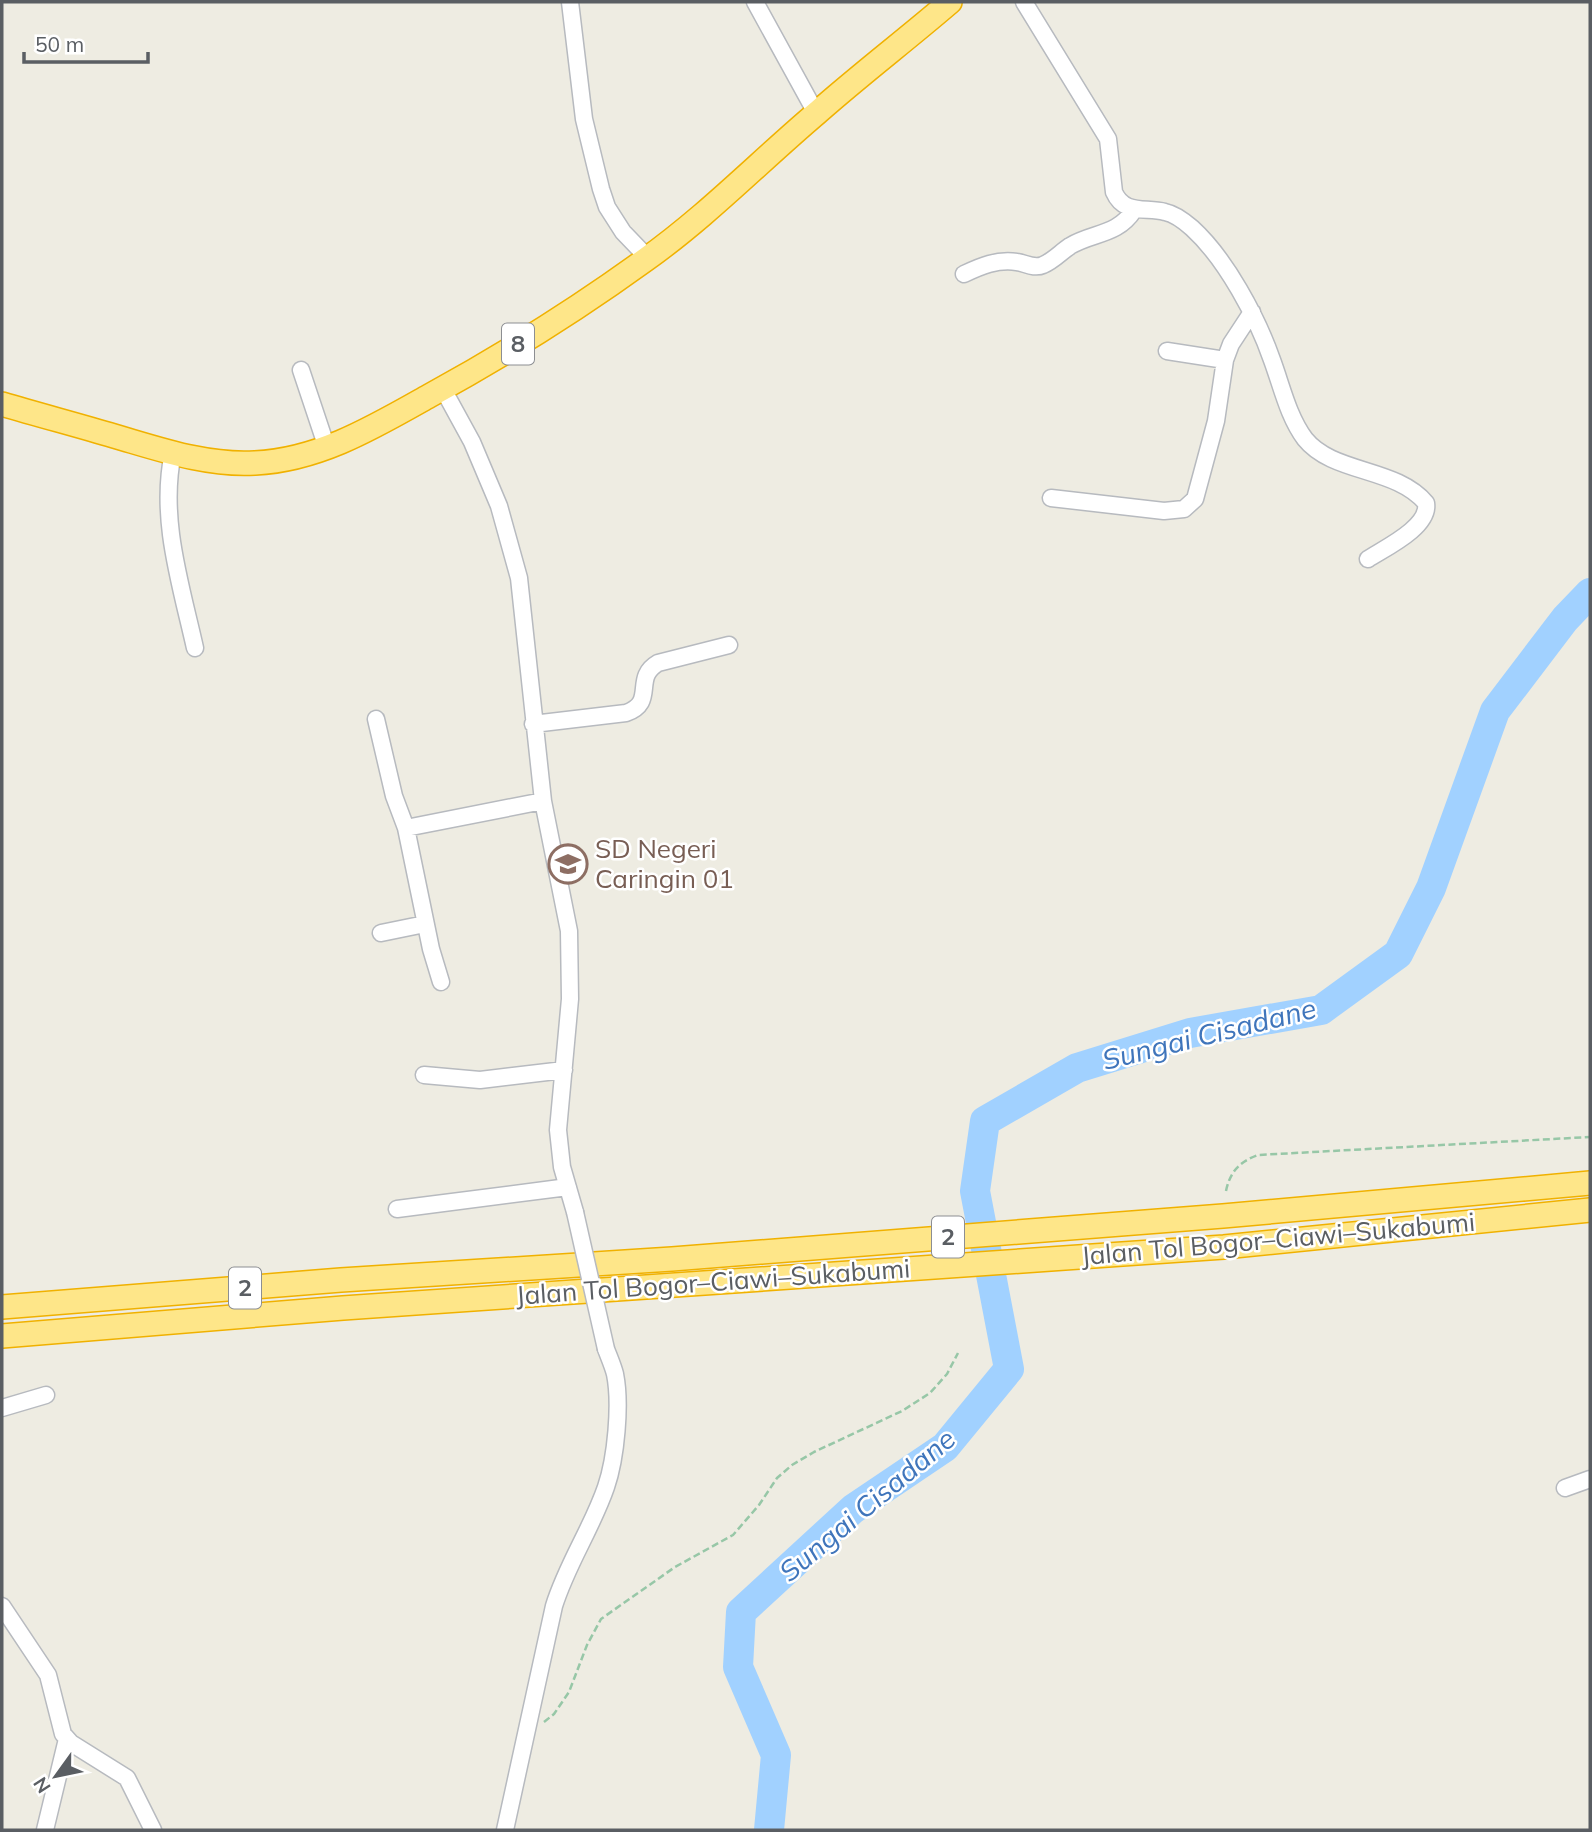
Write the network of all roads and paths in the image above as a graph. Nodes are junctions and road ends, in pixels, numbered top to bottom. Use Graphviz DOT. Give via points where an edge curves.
graph roads {
  1 [pos="570,2"];
  2 [pos="755,2"];
  3 [pos="950,2"];
  4 [pos="1024,2"];
  5 [pos="816,113"];
  6 [pos="1135,210"];
  7 [pos="648,258"];
  8 [pos="964,274"];
  9 [pos="1252,312"];
  10 [pos="1167,351"];
  11 [pos="1224,360"];
  12 [pos="302,370"];
  13 [pos="443,389"];
  14 [pos="2,404"];
  15 [pos="327,448"];
  16 [pos="173,453"];
  17 [pos="1051,498"];
  18 [pos="1367,559"];
  19 [pos="729,645"];
  20 [pos="195,648"];
  21 [pos="376,719"];
  22 [pos="533,724"];
  23 [pos="543,801"];
  24 [pos="406,828"];
  25 [pos="425,924"];
  26 [pos="381,933"];
  27 [pos="441,982"];
  28 [pos="564,1070"];
  29 [pos="424,1075"];
  30 [pos="1590,1137"];
  31 [pos="1590,1183"];
  32 [pos="568,1187"];
  33 [pos="1226,1191"];
  34 [pos="397,1209"];
  35 [pos="1590,1210"];
  36 [pos="2,1307"];
  37 [pos="2,1336"];
  38 [pos="958,1353"];
  39 [pos="46,1395"];
  40 [pos="2,1408"];
  41 [pos="1590,1479"];
  42 [pos="1565,1488"];
  43 [pos="2,1606"];
  44 [pos="528,1723"];
  45 [pos="67,1740"];
  46 [pos="45,1830"];
  47 [pos="153,1830"];
  48 [pos="505,1830"];
  1 -- 7 [label="street" via="584,119 601,189 623,232"];
  2 -- 5 [label="street"];
  3 -- 5 [label="highway, 8"];
  4 -- 6 [label="street" via="1108,139 1116,198"];
  5 -- 7 [label="highway, 8"];
  6 -- 8 [label="street" via="1114,229 1078,242 1043,265 992,262"];
  6 -- 9 [label="street" via="1167,212 1189,225"];
  7 -- 13 [label="highway, 8"];
  9 -- 11 [label="street"];
  9 -- 18 [label="street" via="1291,415 1311,445 1407,486 1426,503 1418,525"];
  10 -- 11 [label="street"];
  11 -- 17 [label="street" via="1216,421 1195,499 1189,506 1164,511"];
  12 -- 15 [label="street"];
  13 -- 15 [label="highway, 8"];
  13 -- 22 [label="street" via="472,442 507,532 519,578"];
  14 -- 16 [label="highway, 8"];
  15 -- 16 [label="highway, 8" via="254,464"];
  16 -- 20 [label="street" via="168,486 171,538"];
  19 -- 22 [label="street" via="650,668 637,709"];
  21 -- 24 [label="street"];
  22 -- 23 [label="street"];
  23 -- 24 [label="street"];
  23 -- 28 [label="street" via="569,931"];
  24 -- 25 [label="street"];
  25 -- 26 [label="street"];
  25 -- 27 [label="street"];
  28 -- 29 [label="street" via="480,1080"];
  28 -- 32 [label="street" via="558,1130"];
  30 -- 33 [label="path" via="1258,1156 1234,1170"];
  31 -- 36 [label="highway, Jalan Tol Bogor–Ciawi–Sukabumi / 2" via="1223,1216"];
  32 -- 34 [label="street"];
  32 -- 44 [label="street, bridge" via="615,1376 614,1454 606,1487 554,1606"];
  35 -- 37 [label="highway, Jalan Tol Bogor–Ciawi–Sukabumi / 2" via="1224,1247"];
  38 -- 44 [label="path" via="930,1393 792,1465 733,1535 675,1567 601,1619 564,1701 549,1719"];
  39 -- 40 [label="street"];
  41 -- 42 [label="street"];
  43 -- 45 [label="street" via="48,1675"];
  44 -- 48 [label="street"];
  45 -- 46 [label="street"];
  45 -- 47 [label="street" via="127,1778"];
}
